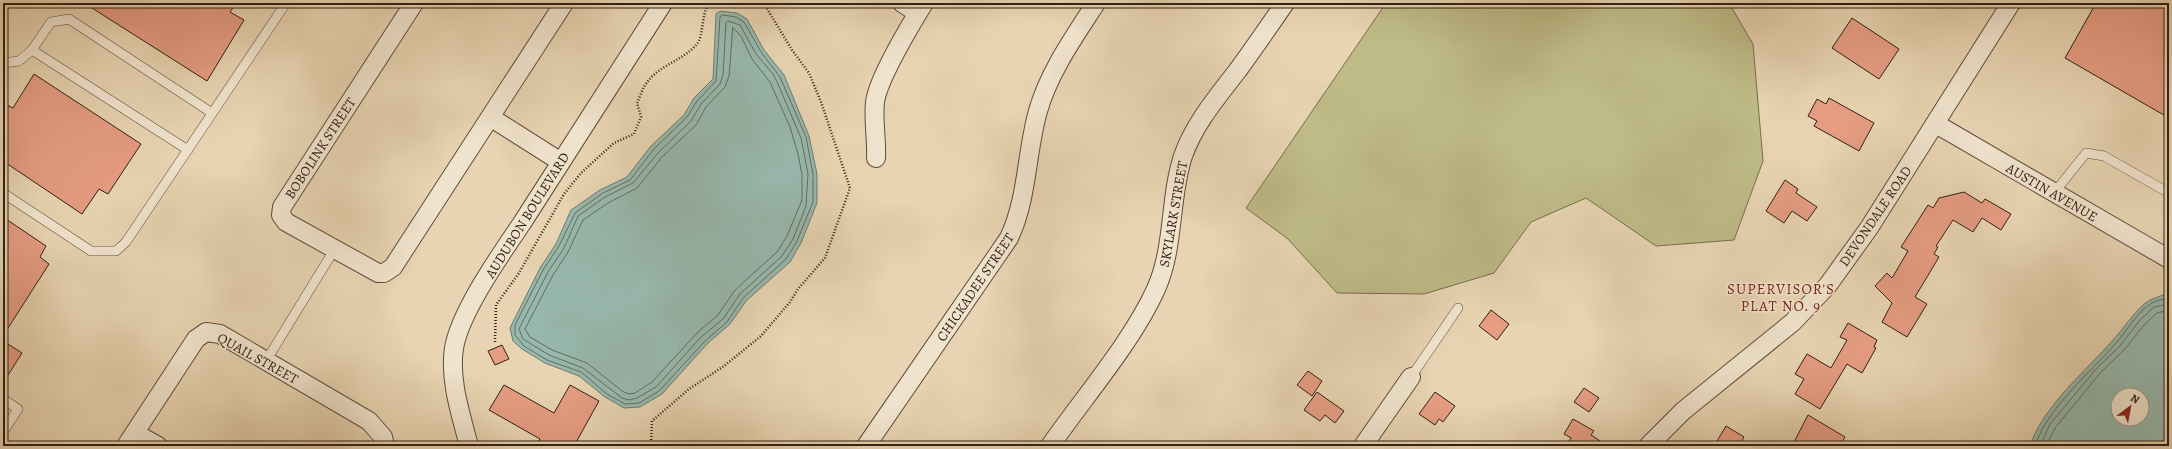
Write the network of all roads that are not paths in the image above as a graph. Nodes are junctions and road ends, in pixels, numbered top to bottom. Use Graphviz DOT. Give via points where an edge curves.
graph roads {
  1 [pos="286,3"];
  2 [pos="414,3"];
  3 [pos="564,3"];
  4 [pos="663,3"];
  5 [pos="902,3"];
  6 [pos="1096,3"];
  7 [pos="1285,3"];
  8 [pos="2011,3"];
  9 [pos="921,8"];
  10 [pos="32,50"];
  11 [pos="3,63"];
  12 [pos="212,113"];
  13 [pos="490,117"];
  14 [pos="1936,124"];
  15 [pos="188,150"];
  16 [pos="876,158"];
  17 [pos="560,162"];
  18 [pos="3,193"];
  19 [pos="2054,193"];
  20 [pos="2169,193"];
  21 [pos="334,250"];
  22 [pos="2169,259"];
  23 [pos="1458,308"];
  24 [pos="266,361"];
  25 [pos="1411,377"];
  26 [pos="3,399"];
  27 [pos="3,432"];
  28 [pos="130,439"];
  29 [pos="158,446"];
  30 [pos="385,446"];
  31 [pos="469,446"];
  32 [pos="866,446"];
  33 [pos="1050,446"];
  34 [pos="1363,446"];
  35 [pos="1648,446"];
  1 -- 12 [label="lane"];
  2 -- 21 [label="street, BOBOLINK STREET" via="282,207 281,215 286,222"];
  3 -- 13 [label="street, BOBOLINK STREET"];
  4 -- 17 [label="street, AUDUBON BOULEVARD"];
  5 -- 9 [label="street"];
  6 -- 32 [label="street, CHICKADEE STREET" via="1060,62 1038,109 1021,207 1009,238"];
  7 -- 33 [label="street, SKYLARK STREET" via="1204,116 1188,144 1178,174 1168,250 1161,276 1150,301 1128,337"];
  8 -- 14 [label="street, DEVONDALE ROAD"];
  9 -- 16 [label="street" via="875,102"];
  10 -- 11 [label="lane" via="20,60"];
  10 -- 12 [label="lane" via="51,22 69,19"];
  10 -- 15 [label="lane"];
  12 -- 15 [label="lane"];
  13 -- 17 [label="street"];
  13 -- 21 [label="street, BOBOLINK STREET" via="389,271 373,272"];
  14 -- 19 [label="street, AUSTIN AVENUE"];
  14 -- 35 [label="street, DEVONDALE ROAD" via="1851,254 1817,299 1683,411"];
  15 -- 18 [label="lane" via="126,242 116,251 91,251"];
  17 -- 31 [label="street, AUDUBON BOULEVARD" via="489,275 459,331 454,347 453,364"];
  19 -- 20 [label="lane" via="2086,153 2104,156"];
  19 -- 22 [label="street, AUSTIN AVENUE"];
  21 -- 24 [label="lane"];
  23 -- 25 [label="lane"];
  24 -- 28 [label="street, QUAIL STREET" via="220,334 206,332 196,339"];
  24 -- 30 [label="street, QUAIL STREET" via="369,421 383,437"];
  25 -- 34 [label="street"];
  26 -- 27 [label="lane" via="18,409"];
  28 -- 29 [label="street, QUAIL STREET"];
}
